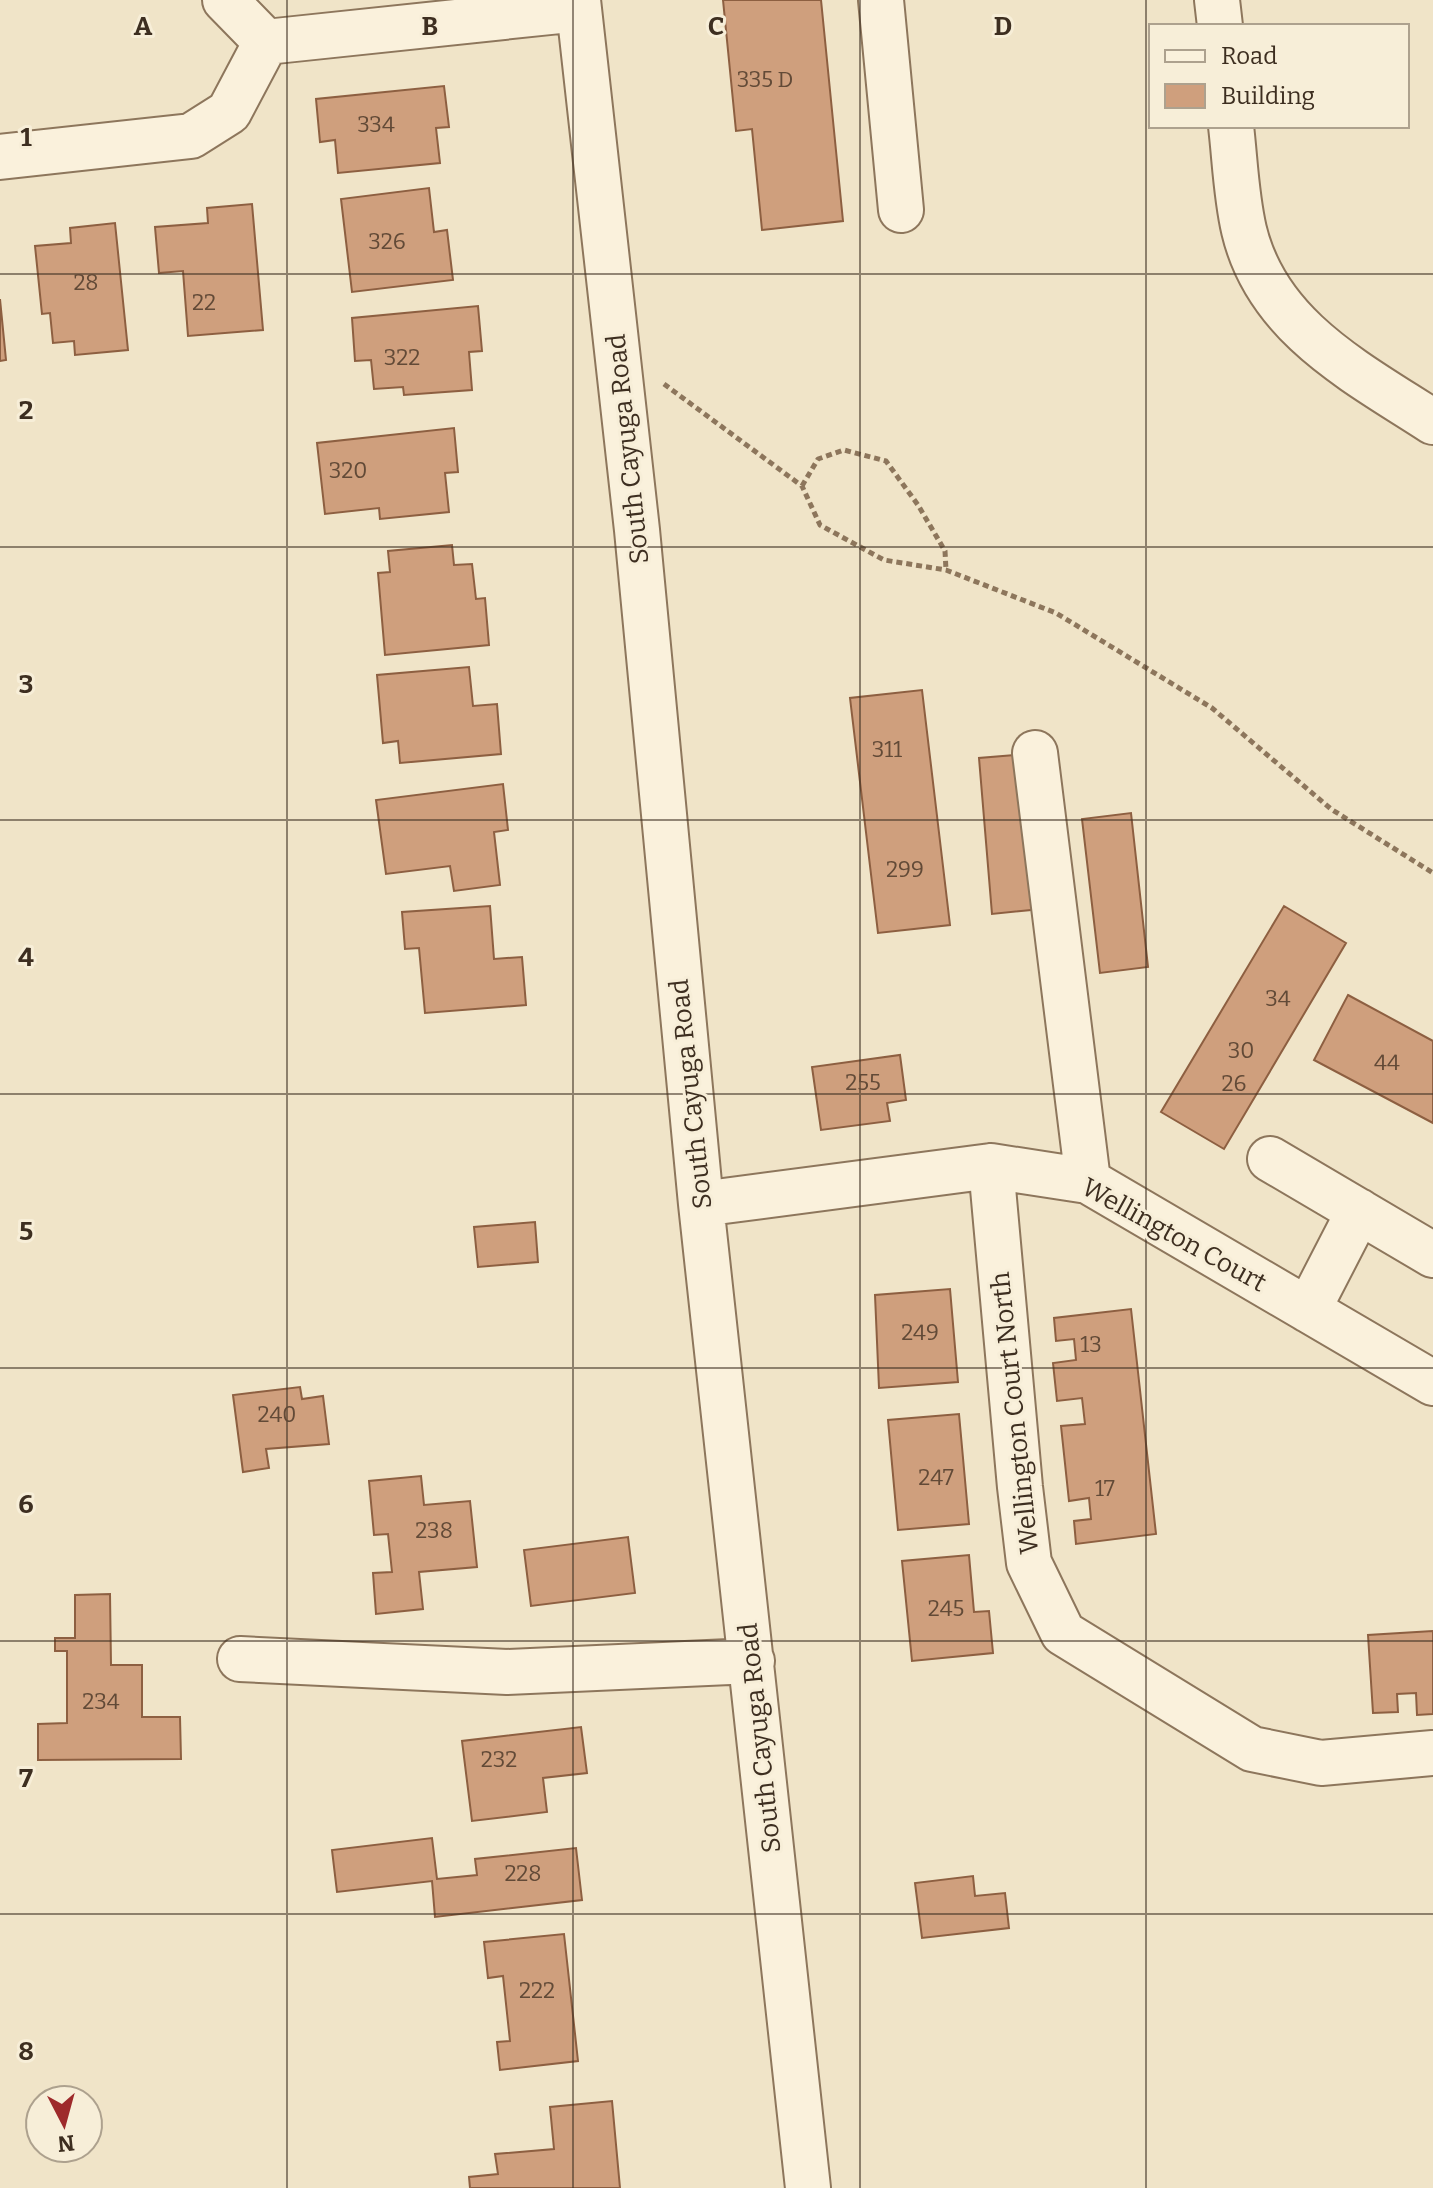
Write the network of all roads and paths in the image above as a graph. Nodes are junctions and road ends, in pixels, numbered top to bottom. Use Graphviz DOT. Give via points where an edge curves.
graph roads {
  1 [pos="225,0"];
  2 [pos="881,0"];
  3 [pos="1217,0"];
  4 [pos="578,5"];
  5 [pos="1220,24"];
  6 [pos="266,42"];
  7 [pos="1231,128"];
  8 [pos="0,157"];
  9 [pos="901,210"];
  10 [pos="617,350"];
  11 [pos="1433,422"];
  12 [pos="802,486"];
  13 [pos="946,570"];
  14 [pos="1035,753"];
  15 [pos="1433,873"];
  16 [pos="1270,1159"];
  17 [pos="991,1166"];
  18 [pos="1088,1181"];
  19 [pos="701,1204"];
  20 [pos="1359,1211"];
  21 [pos="1433,1255"];
  22 [pos="1308,1310"];
  23 [pos="1433,1383"];
  24 [pos="240,1659"];
  25 [pos="752,1661"];
  26 [pos="1433,1753"];
  27 [pos="808,2188"];
  1 -- 6 [label="street"];
  2 -- 9 [label="street"];
  3 -- 5 [label="street"];
  4 -- 6 [label="street"];
  4 -- 10 [label="street, South Cayuga Road"];
  6 -- 8 [label="street" via="229,112 191,136"];
  7 -- 11 [label="street" via="1244,232 1281,305 1328,354"];
  10 -- 12 [label="path"];
  10 -- 19 [label="street, South Cayuga Road"];
  12 -- 13 [label="path" via="820,525 884,560"];
  12 -- 13 [label="path" via="818,459 844,450 886,461 945,551"];
  13 -- 15 [label="path" via="1056,613 1212,708 1331,809"];
  14 -- 18 [label="street"];
  16 -- 20 [label="street"];
  17 -- 18 [label="street, Wellington Court"];
  17 -- 19 [label="street, Wellington Court"];
  17 -- 26 [label="street, Wellington Court North" via="1029,1563 1063,1633 1252,1749 1321,1763"];
  18 -- 22 [label="street, Wellington Court"];
  19 -- 25 [label="street, South Cayuga Road"];
  20 -- 21 [label="street"];
  20 -- 22 [label="street"];
  22 -- 23 [label="street, Wellington Court"];
  24 -- 25 [label="street" via="507,1672"];
  25 -- 27 [label="street, South Cayuga Road"];
}
